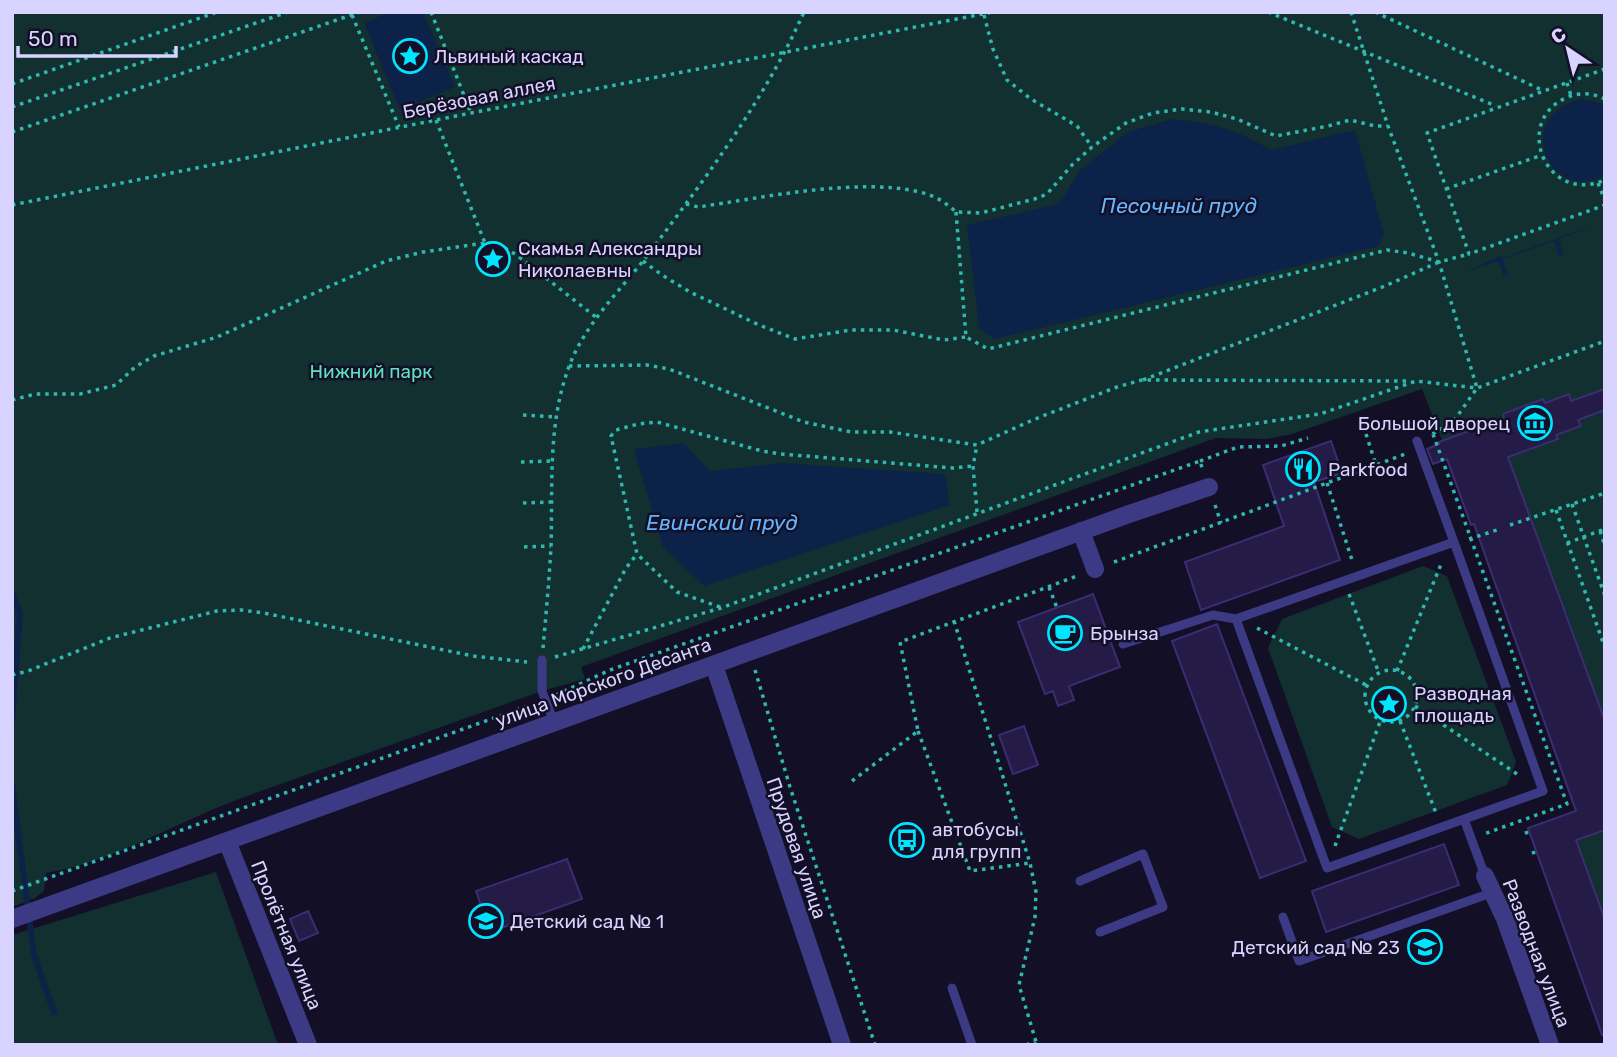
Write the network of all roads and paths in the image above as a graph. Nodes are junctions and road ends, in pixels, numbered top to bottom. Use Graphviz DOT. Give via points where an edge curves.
graph roads {
  1 [pos="217,12"];
  2 [pos="288,12"];
  3 [pos="360,12"];
  4 [pos="431,12"];
  5 [pos="804,12"];
  6 [pos="993,12"];
  7 [pos="1268,12"];
  8 [pos="1351,12"];
  9 [pos="1375,12"];
  10 [pos="352,15"];
  11 [pos="984,15"];
  12 [pos="787,52"];
  13 [pos="1366,53"];
  14 [pos="1605,69"];
  15 [pos="1567,83"];
  16 [pos="12,84"];
  17 [pos="1544,91"];
  18 [pos="1571,96"];
  19 [pos="1605,99"];
  20 [pos="12,107"];
  21 [pos="1498,107"];
  22 [pos="471,113"];
  23 [pos="436,120"];
  24 [pos="1388,126"];
  25 [pos="399,127"];
  26 [pos="12,132"];
  27 [pos="1092,148"];
  28 [pos="1542,155"];
  29 [pos="1605,180"];
  30 [pos="1598,183"];
  31 [pos="1446,189"];
  32 [pos="1605,203"];
  33 [pos="686,204"];
  34 [pos="12,205"];
  35 [pos="956,212"];
  36 [pos="485,243"];
  37 [pos="1469,254"];
  38 [pos="643,261"];
  39 [pos="1438,262"];
  40 [pos="597,317"];
  41 [pos="966,337"];
  42 [pos="1605,341"];
  43 [pos="569,366"];
  44 [pos="1142,380"];
  45 [pos="1416,381"];
  46 [pos="1478,388"];
  47 [pos="12,400"];
  48 [pos="523,415"];
  49 [pos="555,417"];
  50 [pos="1438,430"];
  51 [pos="1366,434"];
  52 [pos="1308,438"];
  53 [pos="1417,441"];
  54 [pos="977,444"];
  55 [pos="552,461"];
  56 [pos="1200,461"];
  57 [pos="521,462"];
  58 [pos="1376,465"];
  59 [pos="973,466"];
  60 [pos="1327,483"];
  61 [pos="1209,487"];
  62 [pos="1120,489"];
  63 [pos="1605,493"];
  64 [pos="551,502"];
  65 [pos="523,503"];
  66 [pos="1572,504"];
  67 [pos="1556,510"];
  68 [pos="977,513"];
  69 [pos="1510,525"];
  70 [pos="1497,530"];
  71 [pos="1602,530"];
  72 [pos="1081,531"];
  73 [pos="1584,537"];
  74 [pos="1454,542"];
  75 [pos="1567,543"];
  76 [pos="1605,545"];
  77 [pos="551,546"];
  78 [pos="524,547"];
  79 [pos="637,554"];
  80 [pos="1095,569"];
  81 [pos="1436,572"];
  82 [pos="1345,582"];
  83 [pos="1048,587"];
  84 [pos="1605,596"];
  85 [pos="721,608"];
  86 [pos="1057,608"];
  87 [pos="1236,619"];
  88 [pos="954,621"];
  89 [pos="1275,635"];
  90 [pos="1123,644"];
  91 [pos="1605,648"];
  92 [pos="583,649"];
  93 [pos="749,652"];
  94 [pos="542,660"];
  95 [pos="714,665"];
  96 [pos="1397,671"];
  97 [pos="1380,673"];
  98 [pos="12,675"];
  99 [pos="562,686"];
  100 [pos="1368,686"];
  101 [pos="564,692"];
  102 [pos="546,699"];
  103 [pos="1415,706"];
  104 [pos="1381,719"];
  105 [pos="1399,721"];
  106 [pos="554,722"];
  107 [pos="918,732"];
  108 [pos="1513,771"];
  109 [pos="1435,811"];
  110 [pos="1464,819"];
  111 [pos="1522,820"];
  112 [pos="1525,831"];
  113 [pos="1340,833"];
  114 [pos="1471,838"];
  115 [pos="1528,838"];
  116 [pos="227,841"];
  117 [pos="1533,851"];
  118 [pos="1535,857"];
  119 [pos="1030,863"];
  120 [pos="1080,881"];
  121 [pos="1488,884"];
  122 [pos="12,891"];
  123 [pos="1283,917"];
  124 [pos="13,919"];
  125 [pos="1100,932"];
  126 [pos="952,988"];
  127 [pos="1036,1043"];
  128 [pos="308,1045"];
  129 [pos="842,1045"];
  130 [pos="875,1045"];
  131 [pos="972,1045"];
  132 [pos="1026,1045"];
  133 [pos="1550,1045"];
  1 -- 16 [label="path"];
  2 -- 20 [label="path"];
  3 -- 10 [label="path"];
  4 -- 22 [label="path"];
  5 -- 12 [label="path"];
  6 -- 11 [label="path, Берёзовая аллея"];
  7 -- 13 [label="path"];
  8 -- 13 [label="path"];
  9 -- 17 [label="path"];
  10 -- 25 [label="path"];
  10 -- 26 [label="path"];
  11 -- 12 [label="path, Берёзовая аллея"];
  11 -- 27 [label="path" via="1007,80 1077,126"];
  12 -- 22 [label="path, Берёзовая аллея"];
  12 -- 33 [label="path"];
  13 -- 21 [label="path"];
  13 -- 24 [label="path"];
  14 -- 15 [label="path"];
  15 -- 17 [label="path"];
  15 -- 18 [label="path"];
  17 -- 21 [label="path"];
  18 -- 19 [label="path" via="1591,94"];
  18 -- 28 [label="path" via="1546,115 1539,135"];
  21 -- 31 [label="path" via="1427,133"];
  22 -- 23 [label="path, Берёзовая аллея"];
  23 -- 25 [label="path, Берёзовая аллея"];
  23 -- 36 [label="path"];
  24 -- 27 [label="path" via="1350,120 1276,136 1237,119 1182,109 1126,122"];
  24 -- 39 [label="path"];
  25 -- 34 [label="path, Берёзовая аллея"];
  27 -- 35 [label="path" via="1047,194 981,213"];
  28 -- 30 [label="path" via="1560,178 1578,185"];
  28 -- 31 [label="path"];
  29 -- 30 [label="path"];
  30 -- 32 [label="path"];
  31 -- 37 [label="path"];
  32 -- 37 [label="path"];
  33 -- 35 [label="path" via="698,207 845,188 893,188 943,200"];
  33 -- 38 [label="path"];
  35 -- 41 [label="path"];
  36 -- 40 [label="path" via="500,245 518,256"];
  36 -- 47 [label="path" via="386,261 217,337 154,356 116,385 80,394 35,394"];
  37 -- 39 [label="path"];
  38 -- 40 [label="path"];
  38 -- 41 [label="path" via="690,292 796,338 851,330 892,330 944,340"];
  39 -- 41 [label="path" via="1387,250 988,349"];
  39 -- 44 [label="path"];
  39 -- 46 [label="path"];
  40 -- 43 [label="path"];
  42 -- 46 [label="path"];
  43 -- 49 [label="path"];
  43 -- 54 [label="path" via="670,369 815,425"];
  44 -- 45 [label="path"];
  44 -- 54 [label="path"];
  45 -- 46 [label="path"];
  45 -- 68 [label="path" via="1320,414 1199,432"];
  46 -- 50 [label="path" via="1451,425"];
  48 -- 49 [label="path"];
  49 -- 55 [label="path"];
  51 -- 58 [label="path"];
  52 -- 56 [label="path" via="1281,446 1238,447"];
  53 -- 74 [label="lane"];
  54 -- 59 [label="path"];
  55 -- 57 [label="path"];
  55 -- 64 [label="path"];
  59 -- 68 [label="path"];
  59 -- 79 [label="path" via="781,454 657,422 638,424 611,436"];
  60 -- 82 [label="path" via="1354,562 1339,568"];
  61 -- 72 [label="street, улица Морского Десанта"];
  62 -- 101 [label="path" via="610,670"];
  63 -- 66 [label="path"];
  64 -- 65 [label="path"];
  64 -- 77 [label="path"];
  66 -- 67 [label="path"];
  66 -- 73 [label="path"];
  67 -- 69 [label="path"];
  67 -- 75 [label="path"];
  68 -- 85 [label="path"];
  70 -- 74 [label="path"];
  71 -- 73 [label="path"];
  71 -- 76 [label="path"];
  72 -- 80 [label="street"];
  72 -- 93 [label="street, улица Морского Десанта"];
  73 -- 75 [label="path"];
  73 -- 84 [label="path"];
  74 -- 82 [label="lane"];
  74 -- 110 [label="lane" via="1544,791"];
  75 -- 91 [label="path"];
  77 -- 78 [label="path"];
  77 -- 94 [label="path"];
  79 -- 85 [label="path" via="677,593"];
  79 -- 92 [label="path"];
  81 -- 96 [label="path"];
  82 -- 87 [label="lane"];
  82 -- 97 [label="path"];
  83 -- 86 [label="path"];
  85 -- 92 [label="path"];
  87 -- 90 [label="lane" via="1204,617"];
  87 -- 110 [label="lane" via="1327,868"];
  88 -- 119 [label="path"];
  89 -- 100 [label="path"];
  92 -- 94 [label="path"];
  93 -- 95 [label="street, улица Морского Десанта"];
  93 -- 130 [label="path"];
  94 -- 98 [label="path" via="532,663 473,656 264,613 229,610 110,638"];
  94 -- 102 [label="lane"];
  95 -- 106 [label="street, улица Морского Десанта"];
  95 -- 129 [label="street, Прудовая улица"];
  96 -- 97 [label="path"];
  96 -- 103 [label="path" via="1412,681"];
  97 -- 100 [label="path"];
  99 -- 101 [label="path"];
  100 -- 104 [label="path" via="1367,704"];
  101 -- 102 [label="path"];
  102 -- 106 [label="lane"];
  102 -- 122 [label="path"];
  103 -- 105 [label="path"];
  103 -- 108 [label="path"];
  104 -- 105 [label="path"];
  104 -- 113 [label="path"];
  105 -- 109 [label="path"];
  106 -- 116 [label="street, улица Морского Десанта"];
  107 -- 119 [label="path" via="970,871"];
  110 -- 114 [label="lane"];
  111 -- 114 [label="path"];
  112 -- 115 [label="path"];
  114 -- 121 [label="lane"];
  116 -- 124 [label="street, улица Морского Десанта"];
  116 -- 128 [label="street, Пролётная улица"];
  117 -- 118 [label="path"];
  119 -- 127 [label="path" via="1035,917 1019,985"];
  120 -- 125 [label="lane" via="1143,854 1163,907"];
  121 -- 123 [label="lane" via="1299,961"];
  121 -- 133 [label="street, Разводная улица"];
  126 -- 131 [label="lane"];
  127 -- 132 [label="path"];
}
